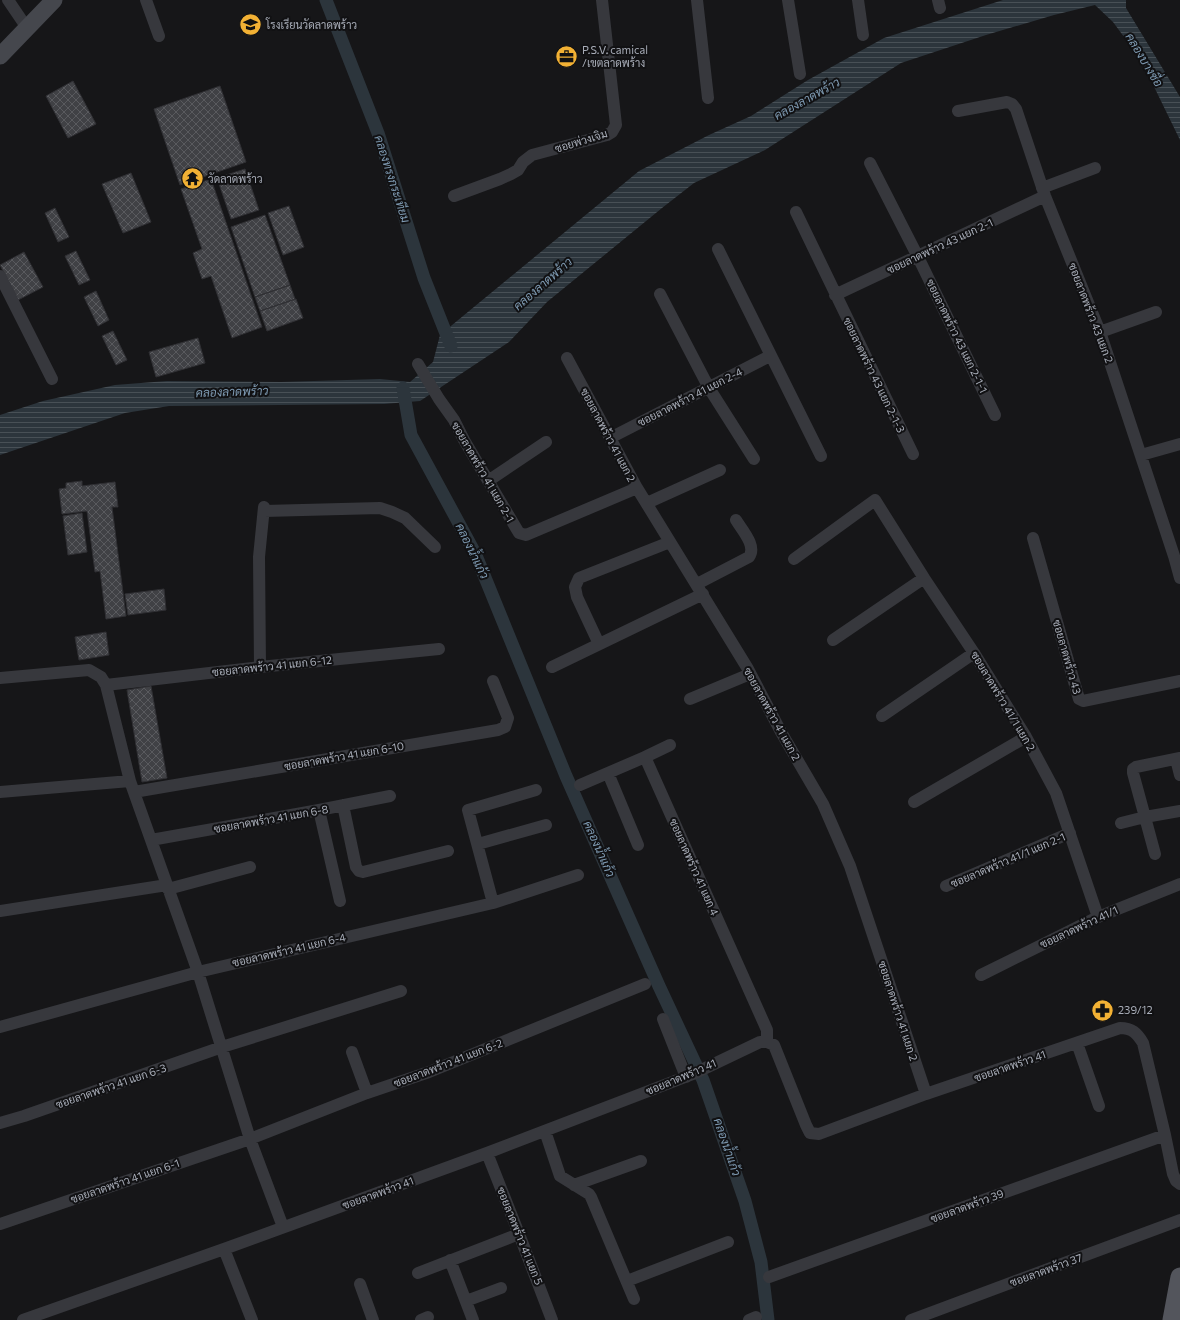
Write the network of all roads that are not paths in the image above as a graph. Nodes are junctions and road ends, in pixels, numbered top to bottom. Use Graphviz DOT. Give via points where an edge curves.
graph roads {
  1 [pos="8,0"];
  2 [pos="54,0"];
  3 [pos="146,0"];
  4 [pos="602,0"];
  5 [pos="697,0"];
  6 [pos="788,0"];
  7 [pos="858,0"];
  8 [pos="26,28"];
  9 [pos="863,35"];
  10 [pos="159,36"];
  11 [pos="0,56"];
  12 [pos="800,74"];
  13 [pos="708,98"];
  14 [pos="958,111"];
  15 [pos="870,163"];
  16 [pos="1095,168"];
  17 [pos="1044,192"];
  18 [pos="454,196"];
  19 [pos="796,212"];
  20 [pos="718,249"];
  21 [pos="918,257"];
  22 [pos="0,276"];
  23 [pos="660,294"];
  24 [pos="835,295"];
  25 [pos="1156,312"];
  26 [pos="1100,332"];
  27 [pos="770,356"];
  28 [pos="567,358"];
  29 [pos="418,364"];
  30 [pos="52,379"];
  31 [pos="709,388"];
  32 [pos="995,415"];
  33 [pos="610,438"];
  34 [pos="546,442"];
  35 [pos="1180,444"];
  36 [pos="913,454"];
  37 [pos="1141,455"];
  38 [pos="821,456"];
  39 [pos="754,459"];
  40 [pos="720,470"];
  41 [pos="488,480"];
  42 [pos="637,488"];
  43 [pos="647,503"];
  44 [pos="736,520"];
  45 [pos="1033,538"];
  46 [pos="670,542"];
  47 [pos="435,547"];
  48 [pos="1177,555"];
  49 [pos="794,559"];
  50 [pos="924,578"];
  51 [pos="1180,578"];
  52 [pos="700,589"];
  53 [pos="834,640"];
  54 [pos="599,644"];
  55 [pos="439,649"];
  56 [pos="974,653"];
  57 [pos="260,667"];
  58 [pos="552,667"];
  59 [pos="750,674"];
  60 [pos="0,678"];
  61 [pos="493,681"];
  62 [pos="1180,681"];
  63 [pos="106,685"];
  64 [pos="690,700"];
  65 [pos="882,716"];
  66 [pos="1026,737"];
  67 [pos="670,745"];
  68 [pos="645,757"];
  69 [pos="1178,759"];
  70 [pos="608,773"];
  71 [pos="1180,775"];
  72 [pos="580,785"];
  73 [pos="132,787"];
  74 [pos="536,790"];
  75 [pos="0,792"];
  76 [pos="390,796"];
  77 [pos="914,802"];
  78 [pos="343,805"];
  79 [pos="319,810"];
  80 [pos="1180,811"];
  81 [pos="1145,817"];
  82 [pos="1121,824"];
  83 [pos="546,825"];
  84 [pos="1070,833"];
  85 [pos="151,840"];
  86 [pos="478,844"];
  87 [pos="638,844"];
  88 [pos="448,851"];
  89 [pos="1155,854"];
  90 [pos="250,867"];
  91 [pos="578,875"];
  92 [pos="1180,884"];
  93 [pos="946,886"];
  94 [pos="168,887"];
  95 [pos="340,901"];
  96 [pos="493,902"];
  97 [pos="0,910"];
  98 [pos="1098,917"];
  99 [pos="198,972"];
  100 [pos="981,975"];
  101 [pos="645,984"];
  102 [pos="402,991"];
  103 [pos="663,1019"];
  104 [pos="0,1027"];
  105 [pos="768,1042"];
  106 [pos="1077,1043"];
  107 [pos="222,1047"];
  108 [pos="352,1052"];
  109 [pos="690,1075"];
  110 [pos="367,1093"];
  111 [pos="926,1094"];
  112 [pos="1099,1106"];
  113 [pos="0,1123"];
  114 [pos="545,1131"];
  115 [pos="1165,1135"];
  116 [pos="250,1139"];
  117 [pos="487,1153"];
  118 [pos="641,1161"];
  119 [pos="574,1184"];
  120 [pos="1180,1184"];
  121 [pos="1180,1220"];
  122 [pos="0,1224"];
  123 [pos="283,1227"];
  124 [pos="520,1234"];
  125 [pos="728,1242"];
  126 [pos="224,1249"];
  127 [pos="450,1260"];
  128 [pos="418,1273"];
  129 [pos="769,1277"];
  130 [pos="1180,1277"];
  131 [pos="628,1281"];
  132 [pos="360,1284"];
  133 [pos="500,1288"];
  134 [pos="634,1299"];
  135 [pos="466,1302"];
  136 [pos="930,1317"];
  137 [pos="23,1320"];
  138 [pos="252,1320"];
  139 [pos="373,1320"];
  140 [pos="473,1320"];
  141 [pos="552,1320"];
  142 [pos="912,1320"];
  143 [pos="1172,1320"];
  1 -- 8 [label="street"];
  2 -- 8 [label="main road"];
  3 -- 10 [label="street"];
  4 -- 18 [label="street, ซอยพ่วงเจิม" via="616,125 612,132 532,155 512,174"];
  5 -- 13 [label="street"];
  6 -- 12 [label="street"];
  7 -- 9 [label="street"];
  8 -- 11 [label="main road"];
  14 -- 17 [label="street, ซอยลาดพร้าว 43 แยก 2" via="1006,102 1012,104 1016,109"];
  15 -- 21 [label="street, ซอยลาดพร้าว 43 แยก 2-1-1"];
  16 -- 17 [label="street, ซอยลาดพร้าว 43 แยก 2-1"];
  17 -- 21 [label="street, ซอยลาดพร้าว 43 แยก 2-1"];
  17 -- 26 [label="street, ซอยลาดพร้าว 43 แยก 2"];
  19 -- 24 [label="street, ซอยลาดพร้าว 43 แยก 2-1-3"];
  20 -- 27 [label="street"];
  21 -- 24 [label="street, ซอยลาดพร้าว 43 แยก 2-1"];
  21 -- 32 [label="street, ซอยลาดพร้าว 43 แยก 2-1-1"];
  22 -- 30 [label="street"];
  23 -- 31 [label="street"];
  24 -- 36 [label="street, ซอยลาดพร้าว 43 แยก 2-1-3"];
  25 -- 26 [label="street"];
  26 -- 37 [label="street, ซอยลาดพร้าว 43 แยก 2"];
  27 -- 31 [label="street, ซอยลาดพร้าว 41 แยก 2-4"];
  27 -- 38 [label="street"];
  28 -- 33 [label="street, ซอยลาดพร้าว 41 แยก 2"];
  29 -- 41 [label="street, ซอยลาดพร้าว 41 แยก 2-1"];
  31 -- 33 [label="street, ซอยลาดพร้าว 41 แยก 2-4"];
  31 -- 39 [label="street"];
  33 -- 42 [label="street, ซอยลาดพร้าว 41 แยก 2"];
  34 -- 41 [label="street"];
  35 -- 37 [label="street"];
  37 -- 48 [label="street, ซอยลาดพร้าว 43 แยก 2"];
  40 -- 43 [label="street"];
  41 -- 42 [label="street, ซอยลาดพร้าว 41 แยก 2-1" via="514,526 519,533 526,535"];
  42 -- 43 [label="street, ซอยลาดพร้าว 41 แยก 2"];
  43 -- 46 [label="street, ซอยลาดพร้าว 41 แยก 2"];
  44 -- 52 [label="street" via="752,547 752,553"];
  45 -- 62 [label="street, ซอยลาดพร้าว 43" via="1079,699 1083,701"];
  46 -- 52 [label="street, ซอยลาดพร้าว 41 แยก 2"];
  46 -- 54 [label="street" via="579,578 575,587 577,597"];
  47 -- 57 [label="street" via="405,518 380,508 264,509 259,557"];
  48 -- 51 [label="street, ซอยลาดพร้าว 43 แยก 2"];
  49 -- 50 [label="street, ซอยลาดพร้าว 41/1 แยก 2" via="875,500"];
  50 -- 53 [label="street"];
  50 -- 56 [label="street, ซอยลาดพร้าว 41/1 แยก 2"];
  52 -- 54 [label="street"];
  52 -- 59 [label="street, ซอยลาดพร้าว 41 แยก 2"];
  54 -- 58 [label="street"];
  55 -- 57 [label="street, ซอยลาดพร้าว 41 แยก 6-12"];
  56 -- 65 [label="street"];
  56 -- 66 [label="street, ซอยลาดพร้าว 41/1 แยก 2"];
  57 -- 63 [label="street, ซอยลาดพร้าว 41 แยก 6-12"];
  59 -- 64 [label="street"];
  59 -- 111 [label="street, ซอยลาดพร้าว 41 แยก 2" via="824,804 850,866"];
  60 -- 63 [label="street" via="89,670 101,677"];
  61 -- 73 [label="street, ซอยลาดพร้าว 41 แยก 6-10" via="508,718 505,726 498,730"];
  63 -- 73 [label="street"];
  66 -- 77 [label="street"];
  66 -- 84 [label="street, ซอยลาดพร้าว 41/1 แยก 2" via="1056,793"];
  67 -- 68 [label="street"];
  68 -- 70 [label="street"];
  68 -- 105 [label="street, ซอยลาดพร้าว 41 แยก 4" via="767,1030"];
  69 -- 71 [label="street"];
  69 -- 81 [label="street" via="1136,767 1133,770"];
  70 -- 72 [label="street"];
  70 -- 87 [label="street"];
  73 -- 75 [label="street"];
  73 -- 85 [label="street"];
  74 -- 86 [label="street" via="468,810"];
  76 -- 78 [label="street, ซอยลาดพร้าว 41 แยก 6-8"];
  78 -- 79 [label="street, ซอยลาดพร้าว 41 แยก 6-8"];
  78 -- 88 [label="street" via="359,871"];
  79 -- 85 [label="street, ซอยลาดพร้าว 41 แยก 6-8"];
  79 -- 95 [label="street"];
  80 -- 81 [label="street"];
  81 -- 82 [label="street"];
  81 -- 89 [label="street"];
  83 -- 86 [label="street"];
  84 -- 93 [label="street, ซอยลาดพร้าว 41/1 แยก 2-1"];
  84 -- 98 [label="street, ซอยลาดพร้าว 41/1 แยก 2"];
  85 -- 94 [label="street"];
  86 -- 96 [label="street"];
  90 -- 94 [label="street"];
  91 -- 96 [label="street, ซอยลาดพร้าว 41 แยก 6-4"];
  92 -- 98 [label="street, ซอยลาดพร้าว 41/1"];
  94 -- 97 [label="street"];
  94 -- 99 [label="street"];
  96 -- 99 [label="street, ซอยลาดพร้าว 41 แยก 6-4"];
  98 -- 100 [label="street, ซอยลาดพร้าว 41/1"];
  99 -- 104 [label="street, ซอยลาดพร้าว 41 แยก 6-4"];
  99 -- 107 [label="street"];
  101 -- 110 [label="street, ซอยลาดพร้าว 41 แยก 6-2" via="428,1072"];
  102 -- 107 [label="street, ซอยลาดพร้าว 41 แยก 6-3"];
  103 -- 109 [label="street"];
  105 -- 109 [label="street, ซอยลาดพร้าว 41" via="760,1042"];
  105 -- 111 [label="street, ซอยลาดพร้าว 41" via="774,1045 810,1133 819,1134"];
  106 -- 111 [label="street, ซอยลาดพร้าว 41"];
  106 -- 112 [label="street"];
  106 -- 115 [label="street, ซอยลาดพร้าว 41" via="1120,1028 1127,1028 1138,1035 1144,1043"];
  107 -- 113 [label="street, ซอยลาดพร้าว 41 แยก 6-3"];
  107 -- 116 [label="street"];
  108 -- 110 [label="street"];
  109 -- 114 [label="street, ซอยลาดพร้าว 41"];
  110 -- 116 [label="street, ซอยลาดพร้าว 41 แยก 6-2"];
  114 -- 117 [label="street, ซอยลาดพร้าว 41"];
  114 -- 119 [label="street" via="559,1174"];
  115 -- 120 [label="street, ซอยลาดพร้าว 41" via="1173,1174"];
  115 -- 129 [label="street, ซอยลาดพร้าว 39"];
  116 -- 122 [label="street, ซอยลาดพร้าว 41 แยก 6-1"];
  116 -- 123 [label="street"];
  117 -- 123 [label="street, ซอยลาดพร้าว 41"];
  117 -- 124 [label="street, ซอยลาดพร้าว 41 แยก 5"];
  118 -- 119 [label="street"];
  119 -- 131 [label="street" via="590,1194"];
  121 -- 136 [label="street, ซอยลาดพร้าว 37"];
  123 -- 126 [label="street, ซอยลาดพร้าว 41"];
  124 -- 127 [label="street"];
  124 -- 141 [label="street, ซอยลาดพร้าว 41 แยก 5"];
  125 -- 131 [label="street"];
  126 -- 137 [label="street, ซอยลาดพร้าว 41"];
  126 -- 138 [label="street"];
  127 -- 128 [label="street"];
  127 -- 135 [label="street"];
  130 -- 143 [label="main road"];
  131 -- 134 [label="street"];
  132 -- 139 [label="street"];
  133 -- 135 [label="street"];
  135 -- 140 [label="street"];
  136 -- 142 [label="street, ซอยลาดพร้าว 37"];
}
